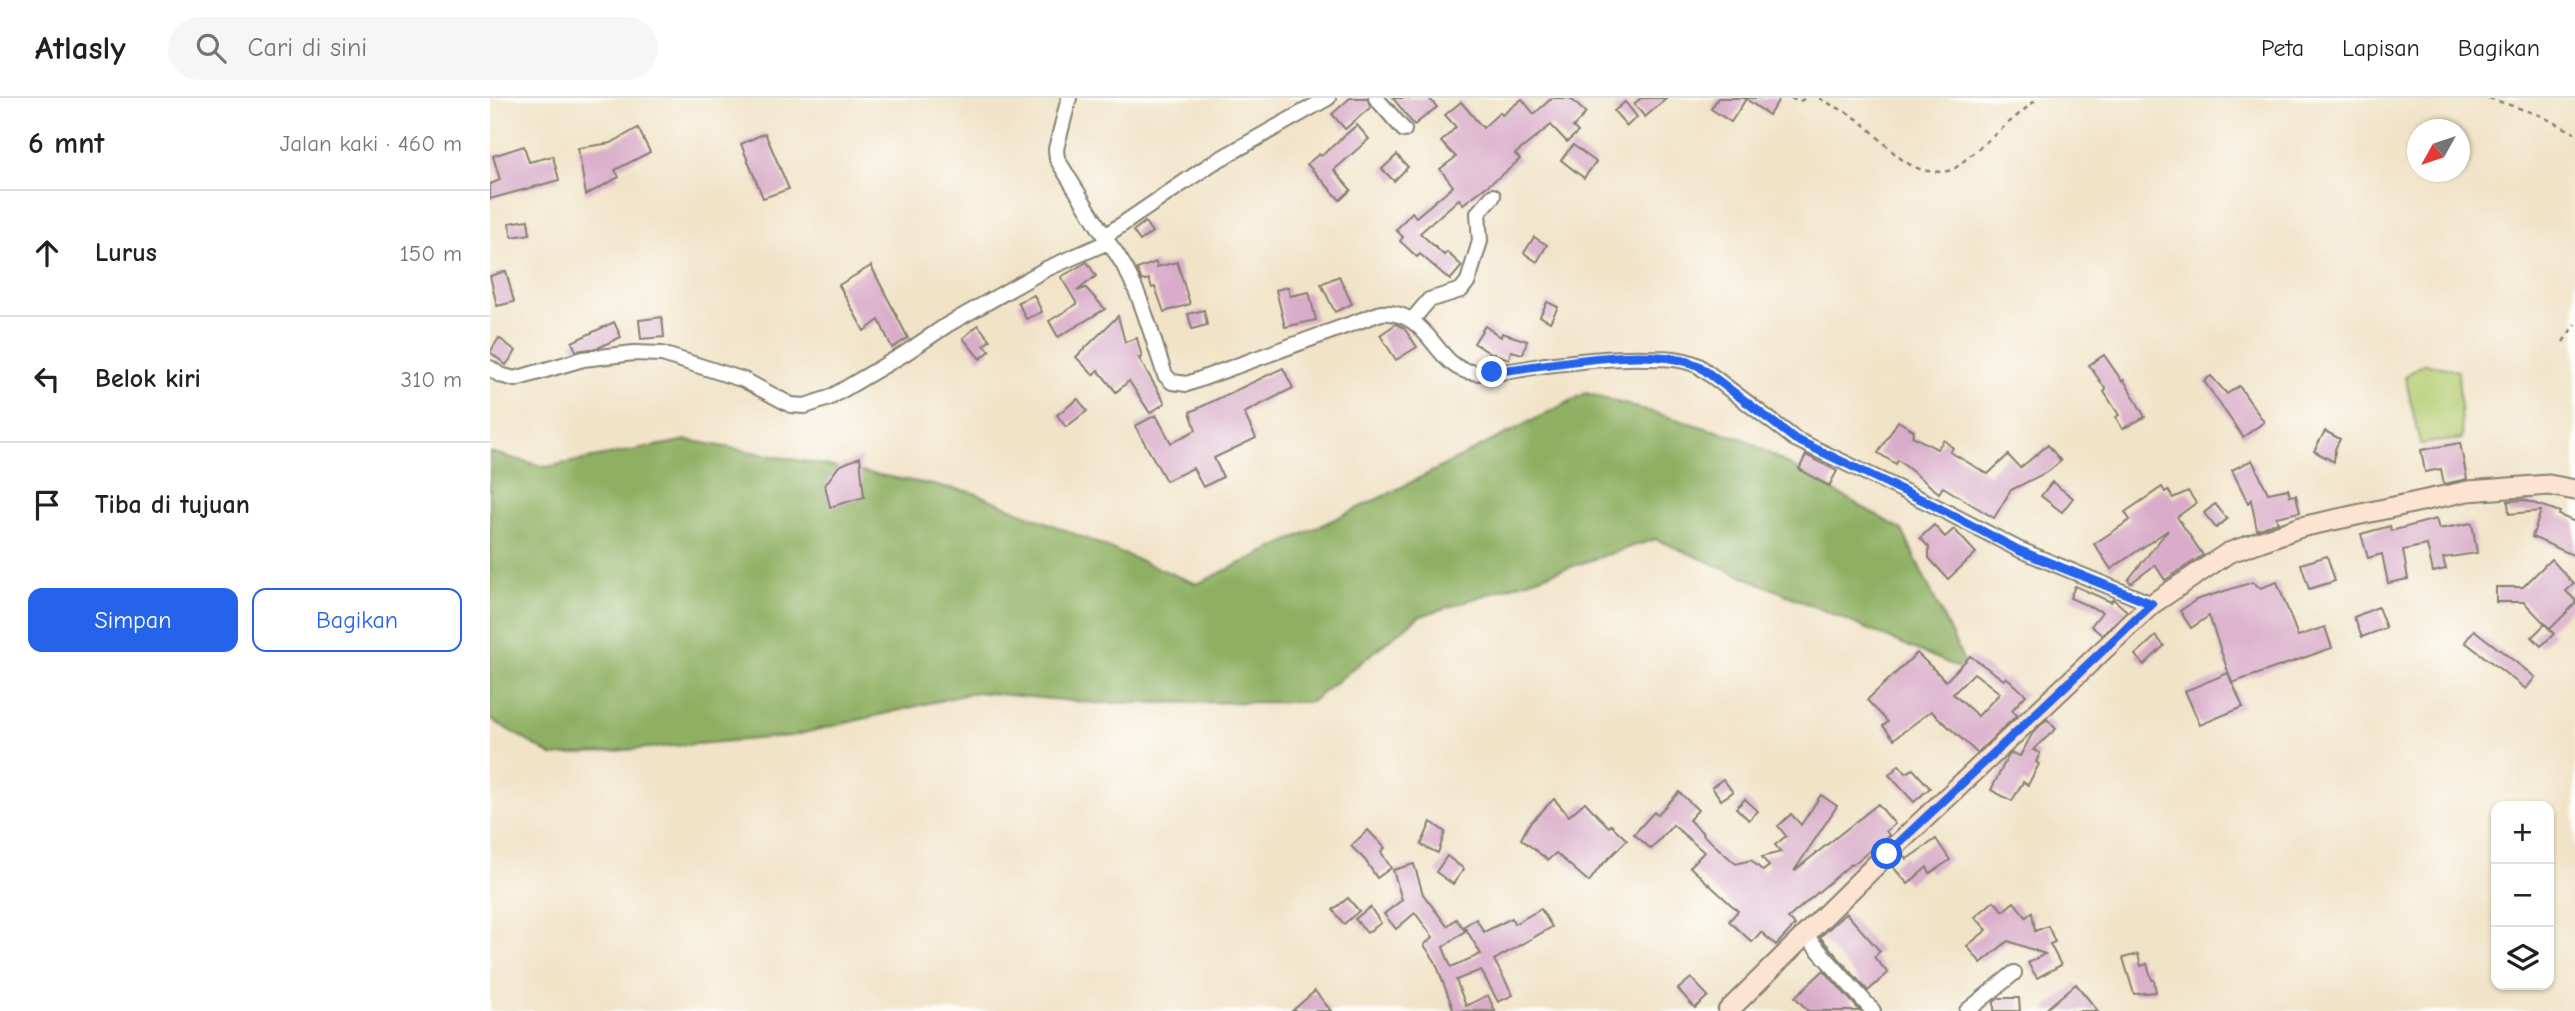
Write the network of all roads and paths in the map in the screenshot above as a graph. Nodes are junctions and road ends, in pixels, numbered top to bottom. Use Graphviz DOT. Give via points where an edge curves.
graph roads {
  1 [pos="1069,98"];
  2 [pos="1328,98"];
  3 [pos="1376,98"];
  4 [pos="1791,98"];
  5 [pos="1806,98"];
  6 [pos="1819,98"];
  7 [pos="2038,98"];
  8 [pos="2489,98"];
  9 [pos="1404,130"];
  10 [pos="2575,133"];
  11 [pos="1493,196"];
  12 [pos="1106,239"];
  13 [pos="1412,320"];
  14 [pos="2575,324"];
  15 [pos="2563,342"];
  16 [pos="490,368"];
  17 [pos="2575,489"];
  18 [pos="2152,604"];
  19 [pos="1806,936"];
  20 [pos="2014,973"];
  21 [pos="1728,1011"];
  22 [pos="1873,1011"];
  23 [pos="1967,1011"];
  1 -- 12 [label="street" via="1057,159"];
  2 -- 12 [label="street" via="1211,164"];
  3 -- 9 [label="street"];
  4 -- 5 [label="path" via="1798,102"];
  6 -- 7 [label="path" via="1854,116 1900,160 1922,171 1941,172 1953,170"];
  8 -- 10 [label="path" via="2539,114"];
  11 -- 13 [label="street" via="1478,213 1480,241 1468,281 1461,290 1429,300"];
  12 -- 13 [label="street" via="1135,286 1164,375 1176,383 1187,384 1381,313 1398,313"];
  12 -- 16 [label="street" via="947,325 830,398 805,406 792,405 744,380 662,354 583,359 515,379"];
  13 -- 18 [label="street" via="1456,365 1472,372 1605,357 1688,360 1795,439 2018,550"];
  14 -- 15 [label="path"];
  17 -- 18 [label="main road" via="2549,485 2468,491 2301,527 2228,553"];
  18 -- 19 [label="main road"];
  19 -- 21 [label="main road"];
  19 -- 22 [label="street"];
  20 -- 23 [label="street"];
}
